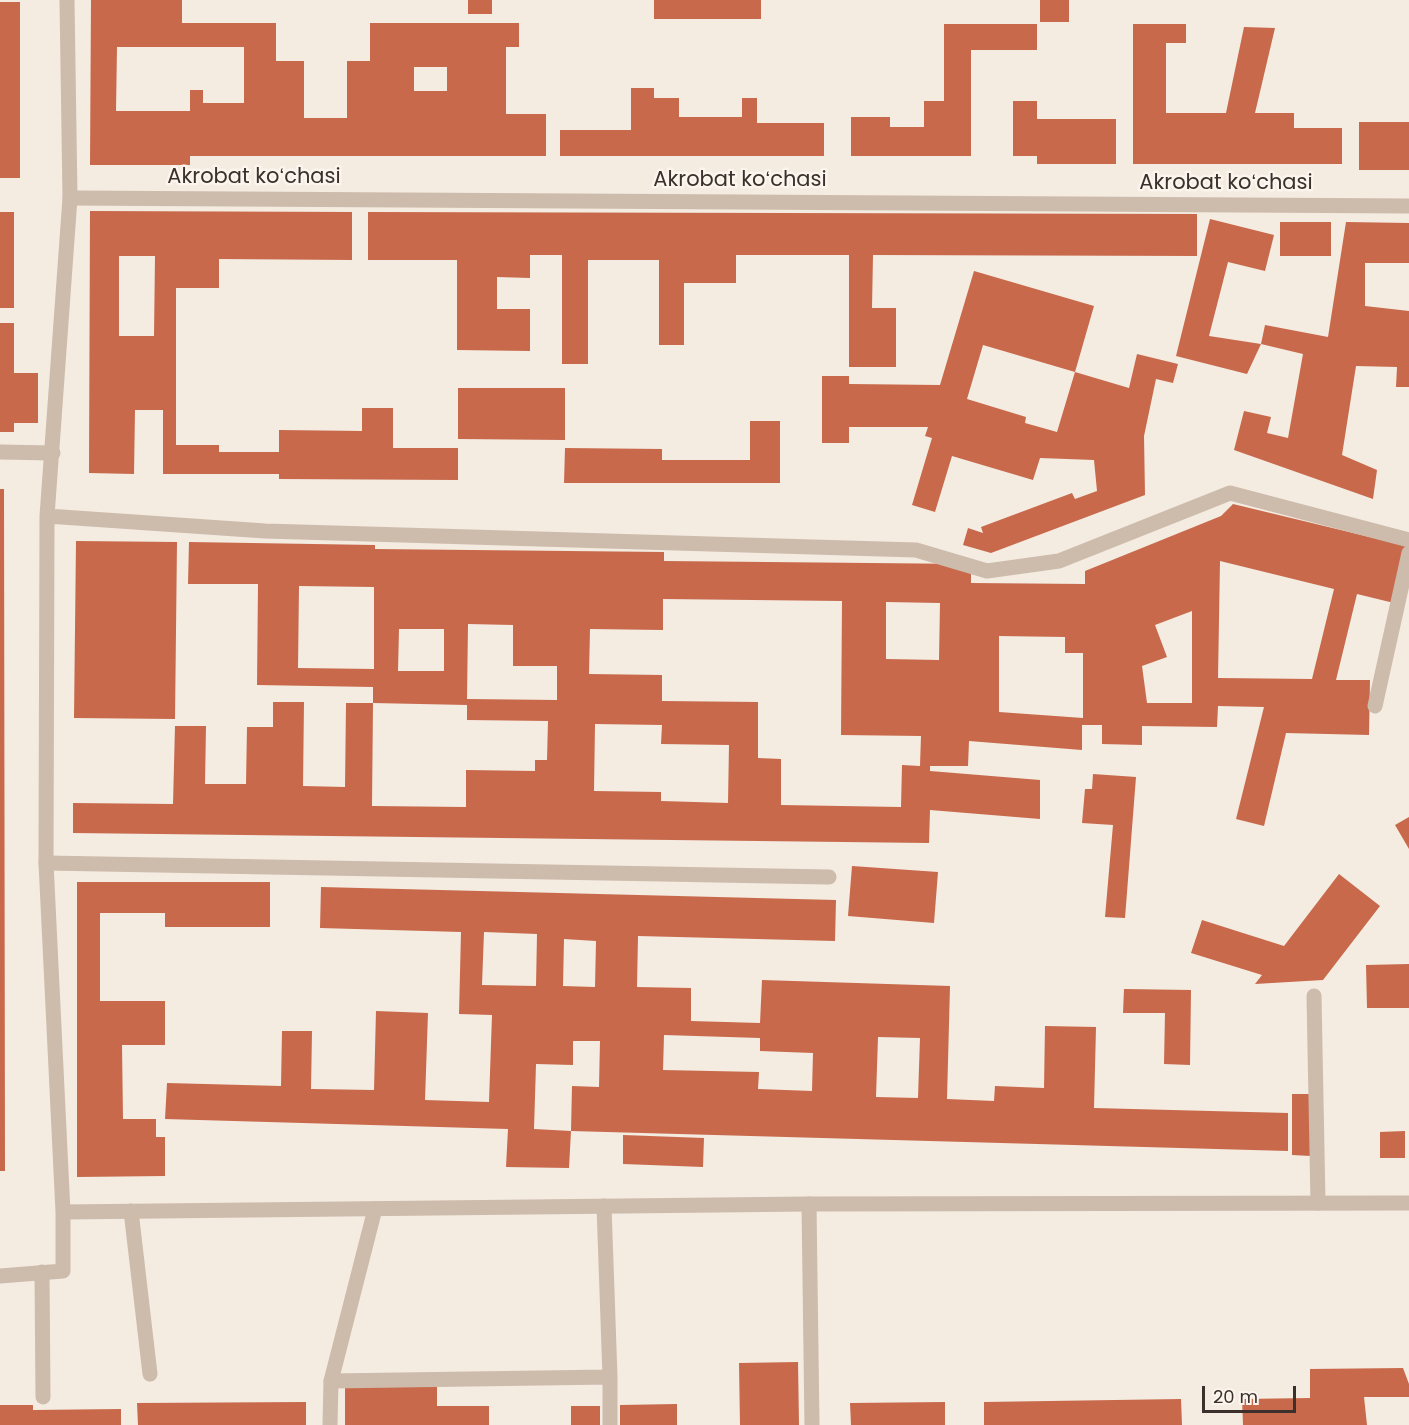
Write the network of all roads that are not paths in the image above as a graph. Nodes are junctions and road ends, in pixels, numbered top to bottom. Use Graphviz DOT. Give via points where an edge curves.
graph roads {
  1 [pos="67,0"];
  2 [pos="70,198"];
  3 [pos="1409,206"];
  4 [pos="0,452"];
  5 [pos="53,453"];
  6 [pos="47,516"];
  7 [pos="1409,540"];
  8 [pos="1409,553"];
  9 [pos="1375,706"];
  10 [pos="46,862"];
  11 [pos="829,877"];
  12 [pos="1314,996"];
  13 [pos="1318,1203"];
  14 [pos="1409,1203"];
  15 [pos="809,1204"];
  16 [pos="604,1206"];
  17 [pos="375,1209"];
  18 [pos="131,1211"];
  19 [pos="63,1212"];
  20 [pos="42,1272"];
  21 [pos="0,1276"];
  22 [pos="150,1374"];
  23 [pos="610,1377"];
  24 [pos="331,1382"];
  25 [pos="43,1397"];
  26 [pos="330,1425"];
  27 [pos="610,1425"];
  28 [pos="812,1425"];
  1 -- 2 [label="street"];
  2 -- 3 [label="street, Akrobat koʻchasi"];
  2 -- 5 [label="street"];
  4 -- 5 [label="street"];
  5 -- 6 [label="street"];
  6 -- 7 [label="street" via="265,531 916,550 987,571 1059,561 1230,493"];
  6 -- 10 [label="street"];
  8 -- 9 [label="street"];
  10 -- 11 [label="street"];
  10 -- 19 [label="street"];
  12 -- 13 [label="street"];
  13 -- 14 [label="street"];
  13 -- 15 [label="street"];
  15 -- 16 [label="street"];
  15 -- 28 [label="street"];
  16 -- 17 [label="street"];
  16 -- 23 [label="street"];
  17 -- 18 [label="street"];
  17 -- 24 [label="street"];
  18 -- 19 [label="street"];
  18 -- 22 [label="street"];
  19 -- 20 [label="street" via="63,1271"];
  20 -- 21 [label="street"];
  20 -- 25 [label="street"];
  23 -- 24 [label="street"];
  23 -- 27 [label="street"];
  24 -- 26 [label="street"];
}
